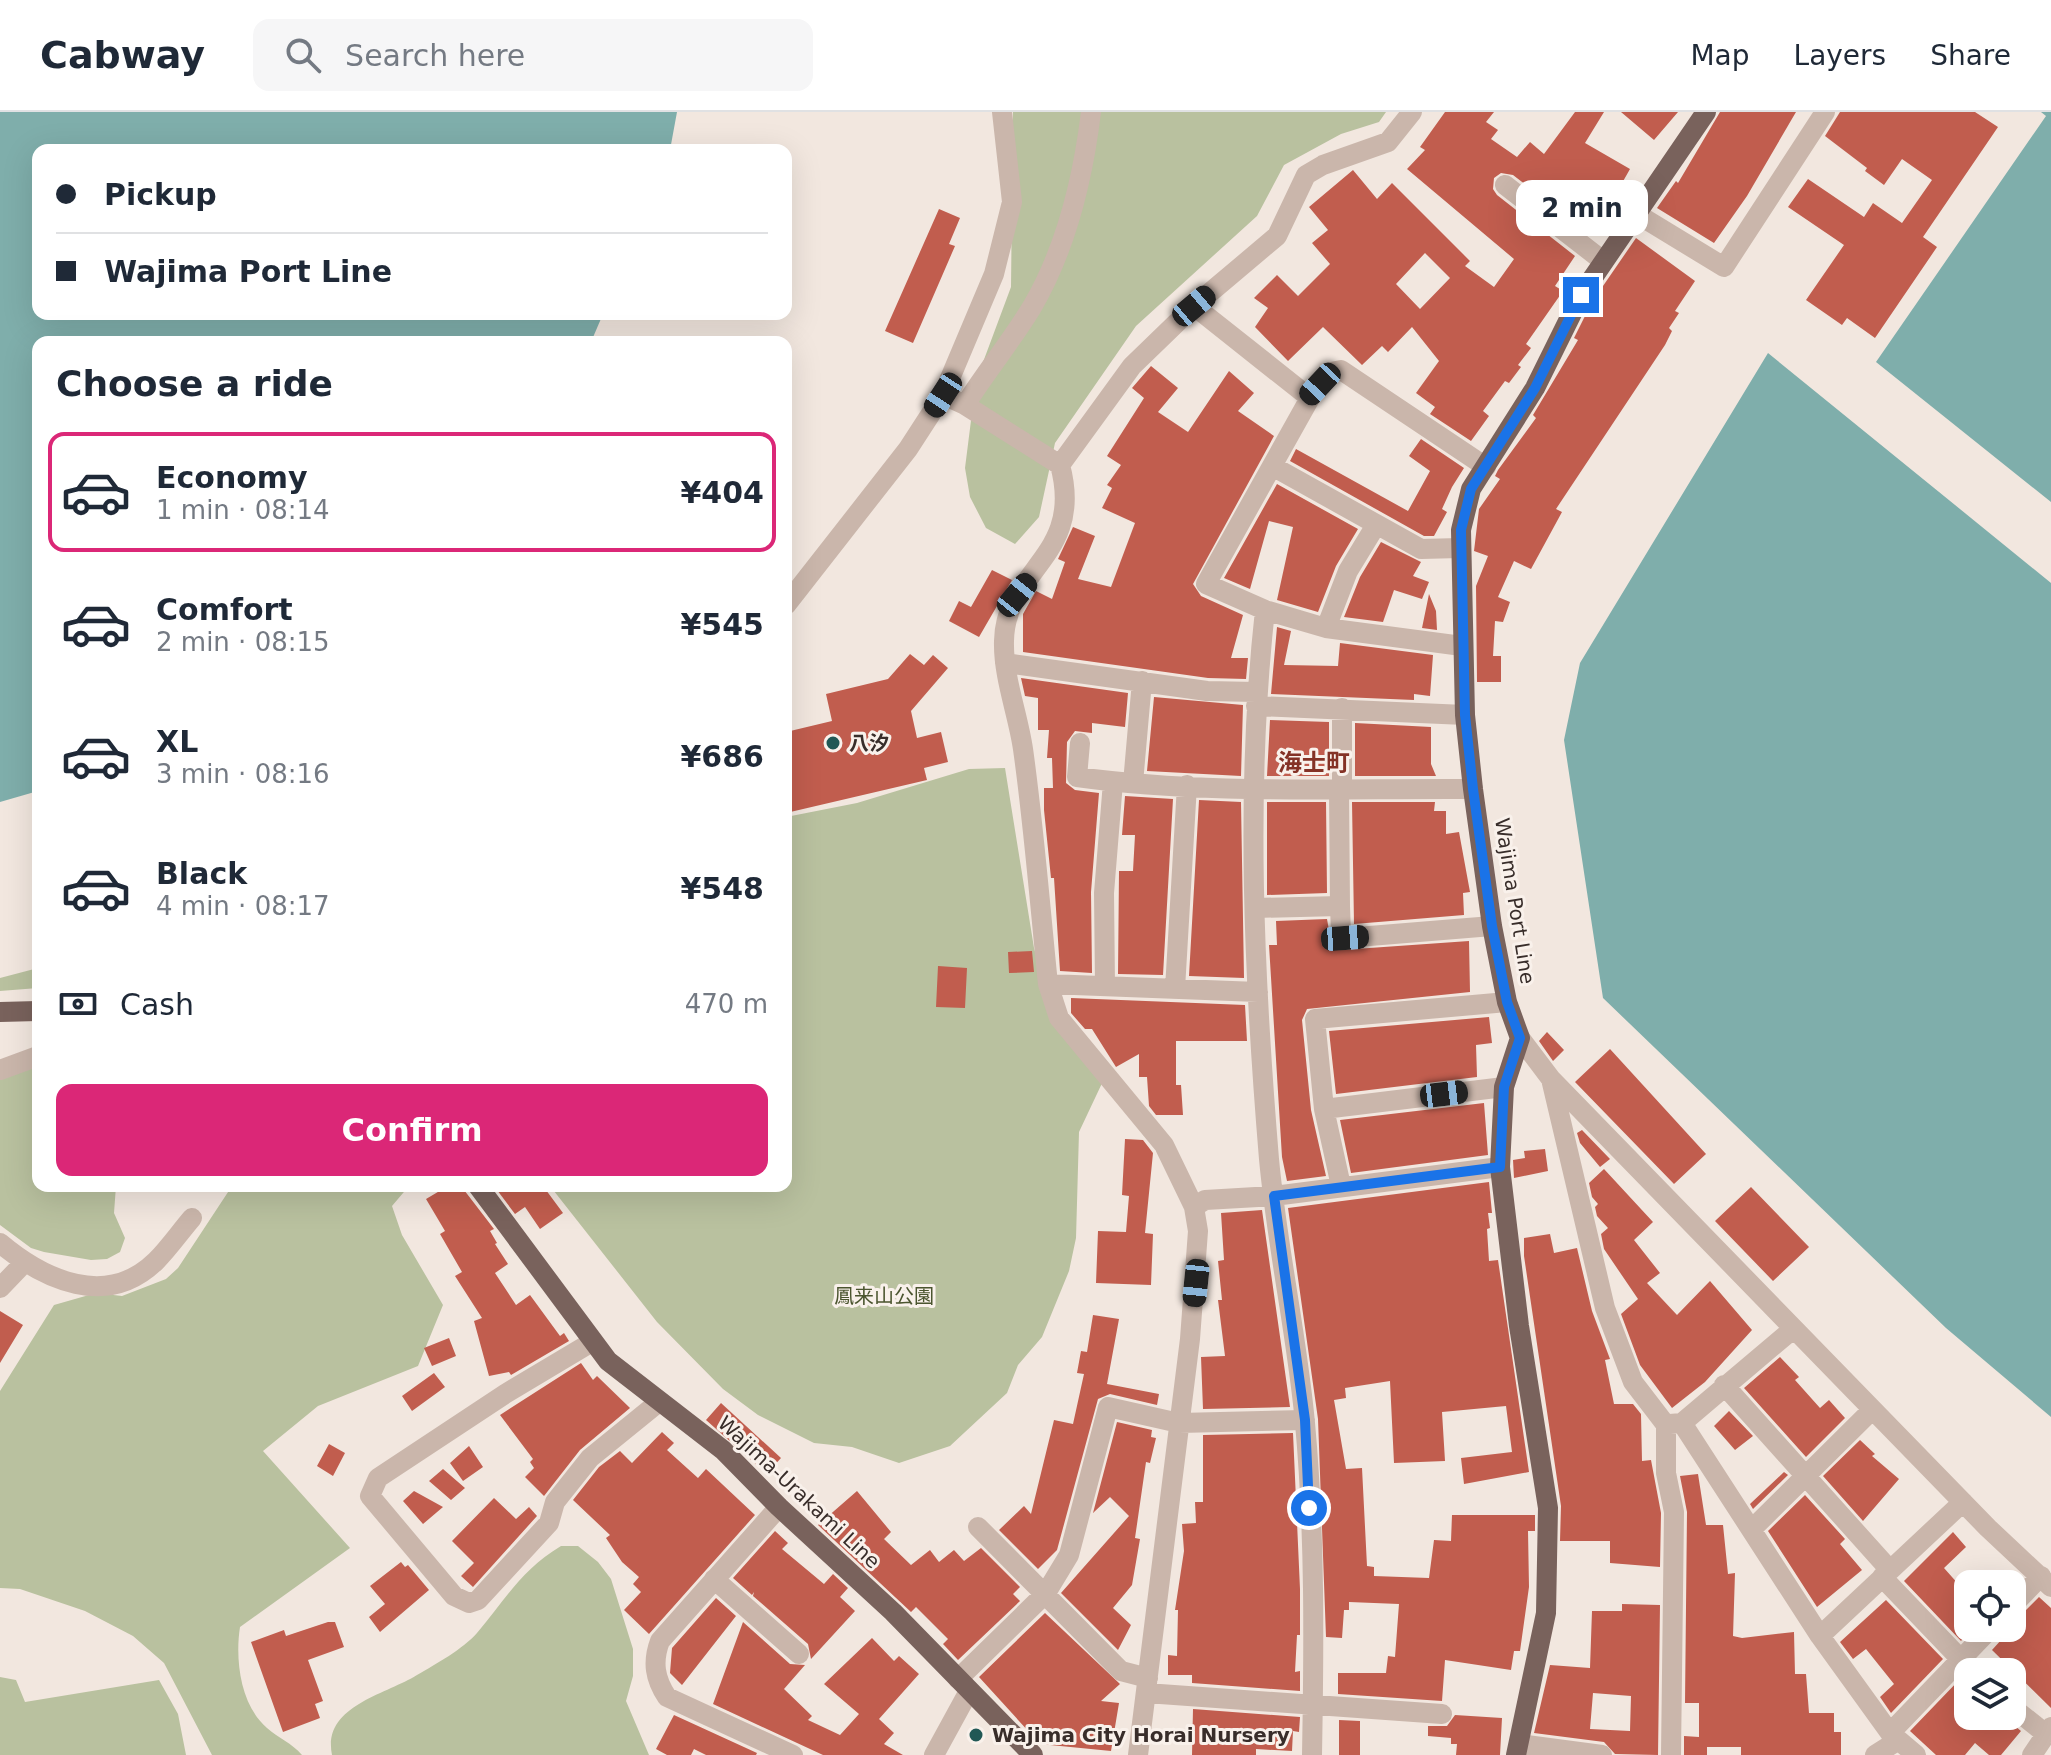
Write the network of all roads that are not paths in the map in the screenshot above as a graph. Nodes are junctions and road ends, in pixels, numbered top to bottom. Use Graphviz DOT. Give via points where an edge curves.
graph roads {
  1 [pos="1002,112"];
  2 [pos="1091,112"];
  3 [pos="1412,112"];
  4 [pos="1706,112"];
  5 [pos="1825,112"];
  6 [pos="1505,185"];
  7 [pos="1637,214"];
  8 [pos="1603,261"];
  9 [pos="1194,306"];
  10 [pos="943,395"];
  11 [pos="1309,396"];
  12 [pos="965,405"];
  13 [pos="1060,465"];
  14 [pos="1272,466"];
  15 [pos="1486,467"];
  16 [pos="1376,525"];
  17 [pos="1460,548"];
  18 [pos="792,597"];
  19 [pos="1265,610"];
  20 [pos="1326,628"];
  21 [pos="1462,646"];
  22 [pos="1005,663"];
  23 [pos="1142,681"];
  24 [pos="1256,699"];
  25 [pos="1342,708"];
  26 [pos="1465,715"];
  27 [pos="1080,743"];
  28 [pos="1123,782"];
  29 [pos="1187,785"];
  30 [pos="1255,788"];
  31 [pos="1340,788"];
  32 [pos="1473,789"];
  33 [pos="1340,906"];
  34 [pos="1256,908"];
  35 [pos="1492,926"];
  36 [pos="1048,984"];
  37 [pos="1105,986"];
  38 [pos="1175,989"];
  39 [pos="1258,992"];
  40 [pos="1507,1002"];
  41 [pos="32,1011"];
  42 [pos="0,1012"];
  43 [pos="1520,1038"];
  44 [pos="32,1058"];
  45 [pos="0,1070"];
  46 [pos="1551,1079"];
  47 [pos="1504,1087"];
  48 [pos="1324,1109"];
  49 [pos="1500,1167"];
  50 [pos="1341,1186"];
  51 [pos="482,1192"];
  52 [pos="1274,1196"];
  53 [pos="1194,1207"];
  54 [pos="192,1218"];
  55 [pos="0,1243"];
  56 [pos="24,1263"];
  57 [pos="0,1288"];
  58 [pos="1793,1329"];
  59 [pos="592,1342"];
  60 [pos="1724,1385"];
  61 [pos="659,1402"];
  62 [pos="1872,1410"];
  63 [pos="1305,1420"];
  64 [pos="1179,1423"];
  65 [pos="1674,1424"];
  66 [pos="1807,1478"];
  67 [pos="1963,1502"];
  68 [pos="779,1507"];
  69 [pos="978,1527"];
  70 [pos="1752,1529"];
  71 [pos="1886,1573"];
  72 [pos="714,1579"];
  73 [pos="2046,1582"];
  74 [pos="1046,1593"];
  75 [pos="2026,1596"];
  76 [pos="1820,1636"];
  77 [pos="799,1654"];
  78 [pos="1959,1658"];
  79 [pos="1954,1678"];
  80 [pos="964,1685"];
  81 [pos="1147,1686"];
  82 [pos="1313,1705"];
  83 [pos="1442,1714"];
  84 [pos="2026,1716"];
  85 [pos="2049,1730"];
  86 [pos="1893,1737"];
  87 [pos="1518,1750"];
  88 [pos="793,1755"];
  89 [pos="934,1755"];
  90 [pos="1033,1755"];
  91 [pos="1138,1755"];
  92 [pos="1312,1755"];
  93 [pos="1602,1755"];
  94 [pos="1671,1755"];
  95 [pos="1875,1755"];
  96 [pos="1916,1755"];
  97 [pos="2032,1755"];
  1 -- 10 [label="street" via="1012,202 994,274"];
  2 -- 12 [label="street" via="1086,155 1061,245 1031,308"];
  3 -- 9 [label="street" via="1388,142 1306,175 1277,236"];
  4 -- 7 [label="main road, Wajima Port Line"];
  5 -- 7 [label="street" via="1724,267"];
  6 -- 8 [label="street"];
  7 -- 8 [label="main road, Wajima Port Line"];
  8 -- 15 [label="main road, Wajima Port Line"];
  9 -- 11 [label="street"];
  9 -- 13 [label="street" via="1132,366"];
  10 -- 12 [label="street"];
  10 -- 18 [label="street"];
  11 -- 14 [label="street"];
  11 -- 15 [label="street" via="1331,372 1341,370"];
  12 -- 13 [label="street"];
  13 -- 22 [label="street" via="1066,487 1057,541 1009,608"];
  14 -- 16 [label="street"];
  14 -- 19 [label="street" via="1206,584"];
  15 -- 17 [label="main road, Wajima Port Line" via="1464,510"];
  16 -- 17 [label="street" via="1421,549"];
  16 -- 20 [label="street" via="1348,571"];
  17 -- 21 [label="main road, Wajima Port Line"];
  19 -- 20 [label="street"];
  19 -- 24 [label="street"];
  20 -- 21 [label="street"];
  21 -- 26 [label="main road, Wajima Port Line"];
  22 -- 23 [label="street"];
  22 -- 36 [label="street" via="1023,749"];
  23 -- 24 [label="street"];
  23 -- 28 [label="street"];
  24 -- 25 [label="street"];
  24 -- 30 [label="street"];
  25 -- 26 [label="street"];
  25 -- 31 [label="street"];
  26 -- 32 [label="main road, Wajima Port Line"];
  27 -- 28 [label="street" via="1077,777"];
  28 -- 29 [label="street"];
  28 -- 37 [label="street" via="1104,893"];
  29 -- 30 [label="street"];
  29 -- 38 [label="street"];
  30 -- 31 [label="street"];
  30 -- 34 [label="street"];
  31 -- 32 [label="street"];
  31 -- 33 [label="street"];
  32 -- 35 [label="main road, Wajima Port Line"];
  33 -- 34 [label="street"];
  33 -- 35 [label="street" via="1343,938"];
  34 -- 39 [label="street"];
  35 -- 40 [label="main road, Wajima Port Line"];
  36 -- 37 [label="street"];
  36 -- 53 [label="street" via="1059,1018 1164,1145"];
  37 -- 38 [label="street"];
  38 -- 39 [label="street"];
  39 -- 52 [label="street"];
  40 -- 43 [label="main road, Wajima Port Line"];
  40 -- 48 [label="street" via="1316,1018"];
  41 -- 42 [label="main road"];
  43 -- 46 [label="street"];
  43 -- 47 [label="main road"];
  44 -- 45 [label="street"];
  46 -- 58 [label="street"];
  46 -- 65 [label="street" via="1605,1308 1633,1382"];
  47 -- 48 [label="street"];
  47 -- 49 [label="main road"];
  48 -- 50 [label="street"];
  49 -- 50 [label="street"];
  49 -- 87 [label="main road" via="1548,1508 1546,1613"];
  50 -- 52 [label="street"];
  51 -- 59 [label="main road, Wajima-Urakami Line"];
  52 -- 53 [label="street" via="1205,1200"];
  52 -- 63 [label="street"];
  53 -- 64 [label="street" via="1199,1255"];
  54 -- 56 [label="street" via="142,1273 112,1286 66,1284"];
  55 -- 56 [label="street"];
  56 -- 57 [label="street"];
  58 -- 60 [label="street"];
  58 -- 62 [label="street"];
  59 -- 61 [label="main road, Wajima-Urakami Line"];
  59 -- 61 [label="street" via="505,1394 371,1487 370,1496 454,1596 469,1603 478,1600 549,1523 555,1502 590,1458"];
  60 -- 65 [label="street"];
  60 -- 66 [label="street"];
  61 -- 68 [label="main road, Wajima-Urakami Line" via="723,1450"];
  62 -- 66 [label="street"];
  62 -- 67 [label="street"];
  63 -- 64 [label="street"];
  63 -- 82 [label="street"];
  64 -- 74 [label="street" via="1108,1407 1073,1548"];
  64 -- 81 [label="street"];
  65 -- 70 [label="street"];
  65 -- 94 [label="street" via="1666,1473 1674,1512"];
  66 -- 70 [label="street"];
  66 -- 71 [label="street"];
  67 -- 71 [label="street"];
  67 -- 73 [label="street"];
  68 -- 72 [label="street"];
  68 -- 80 [label="main road, Wajima-Urakami Line"];
  69 -- 74 [label="street"];
  70 -- 76 [label="street"];
  71 -- 76 [label="street"];
  71 -- 78 [label="street"];
  72 -- 77 [label="street"];
  72 -- 88 [label="street" via="660,1641 655,1664 659,1685 679,1704"];
  73 -- 75 [label="street"];
  74 -- 80 [label="street"];
  74 -- 81 [label="street" via="1050,1603 1121,1671"];
  76 -- 86 [label="street"];
  79 -- 86 [label="street"];
  80 -- 89 [label="street"];
  80 -- 90 [label="main road, Wajima-Urakami Line"];
  81 -- 82 [label="street"];
  81 -- 91 [label="street"];
  82 -- 83 [label="street"];
  82 -- 92 [label="street"];
  84 -- 85 [label="street"];
  85 -- 97 [label="street"];
  86 -- 95 [label="street"];
  86 -- 96 [label="street"];
  87 -- 93 [label="street"];
}
